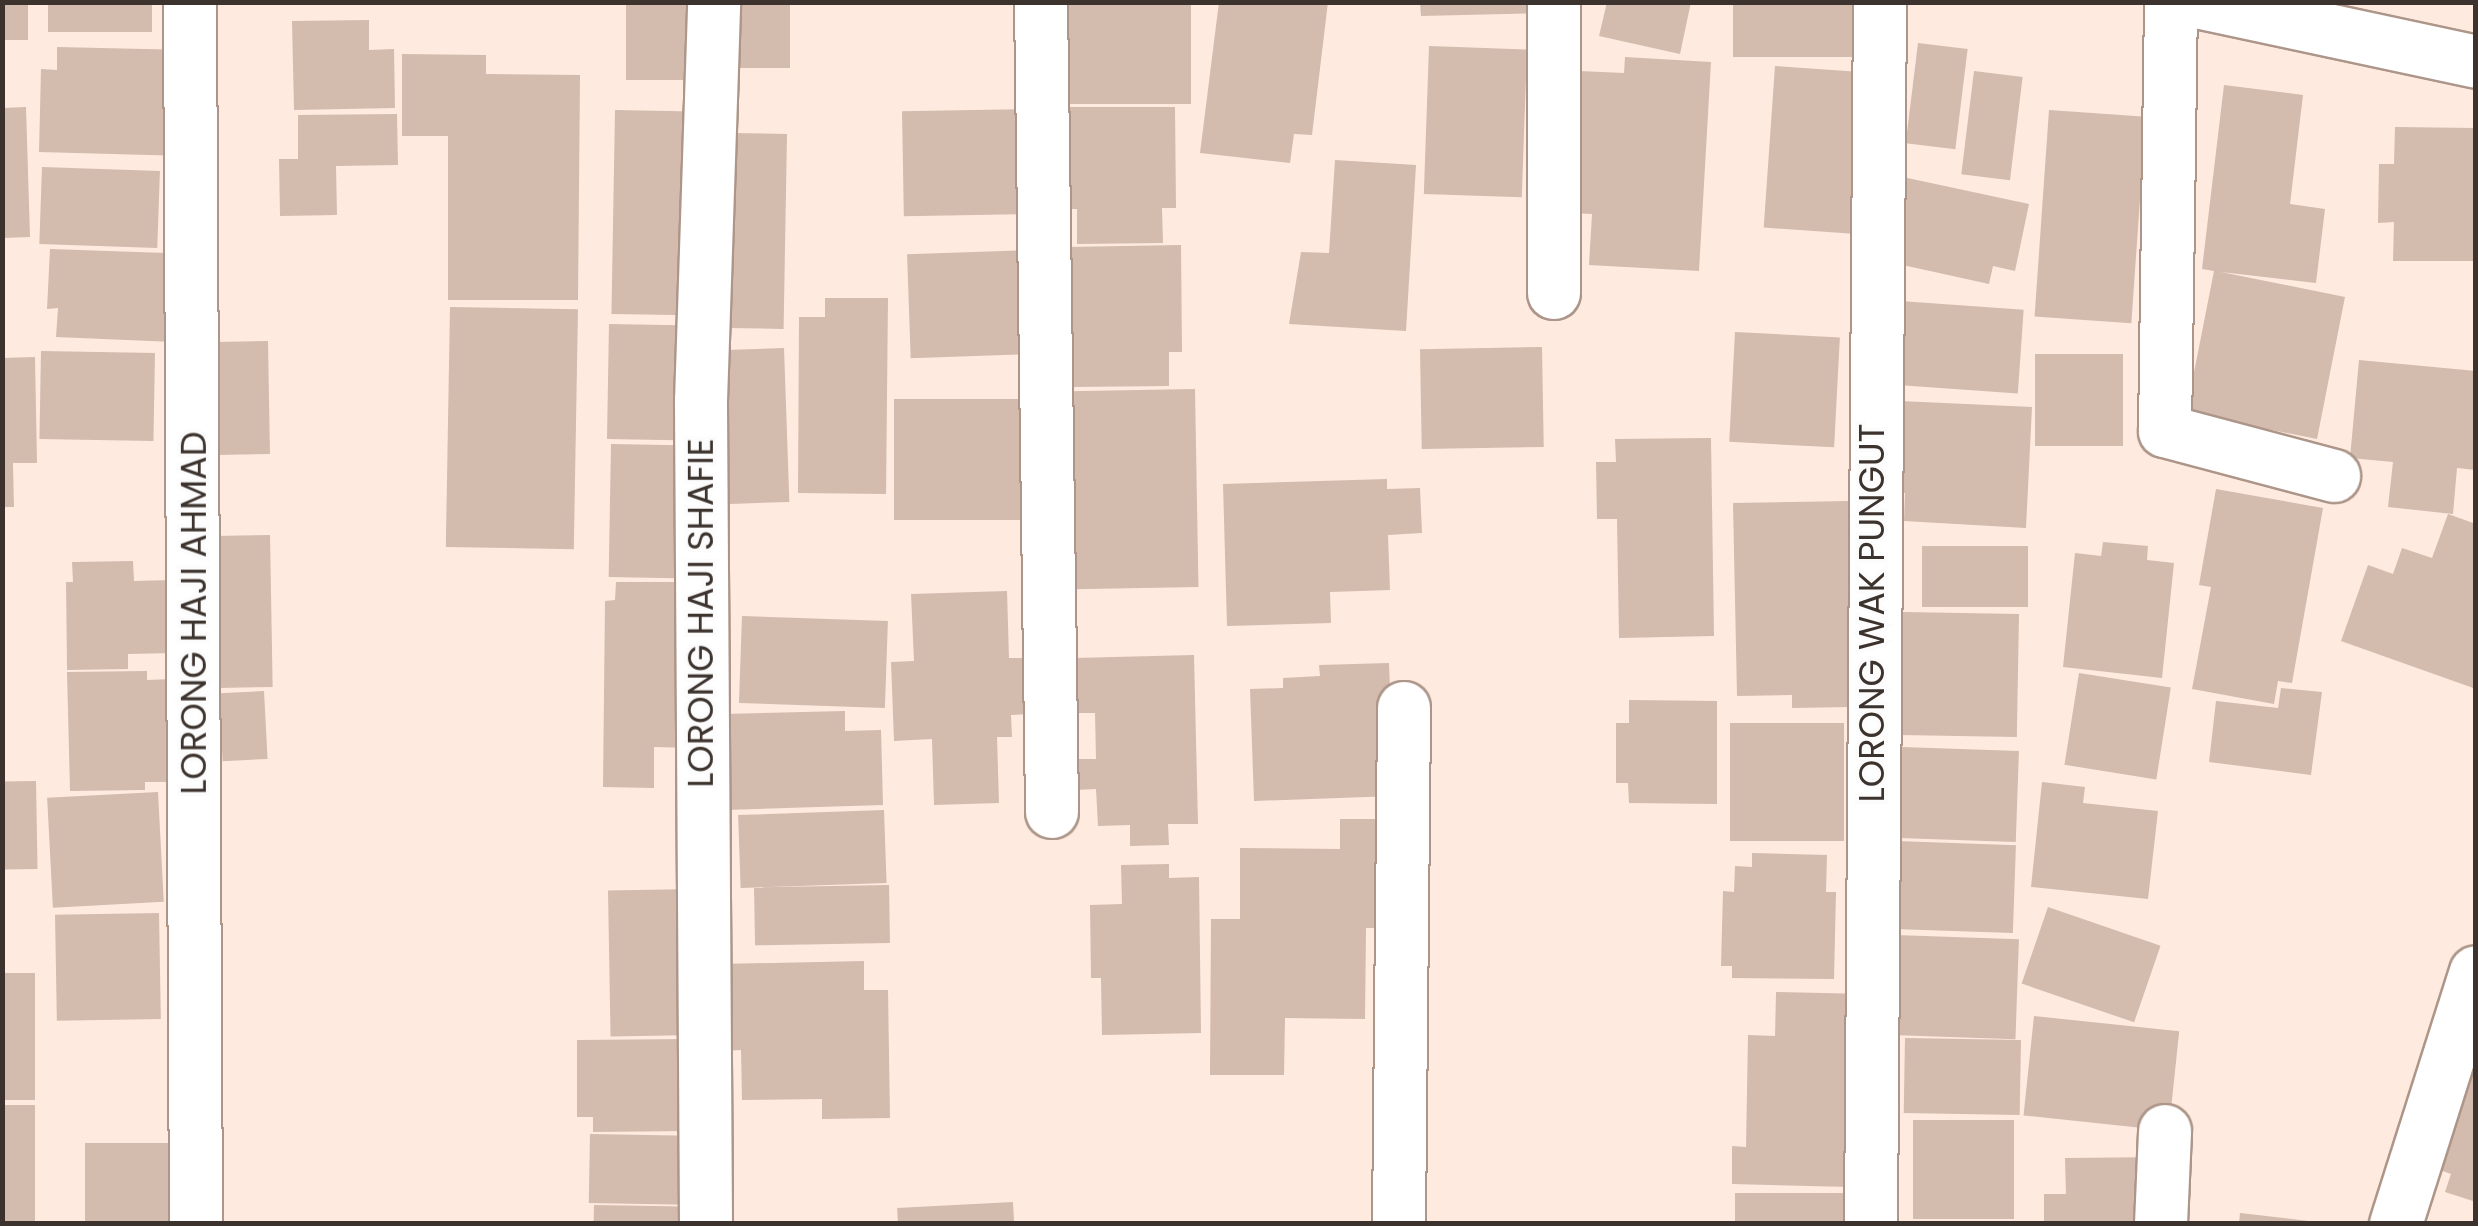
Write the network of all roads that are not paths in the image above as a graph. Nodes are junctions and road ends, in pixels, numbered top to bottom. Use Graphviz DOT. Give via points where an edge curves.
graph roads {
  1 [pos="190,2"];
  2 [pos="714,2"];
  3 [pos="1041,2"];
  4 [pos="1554,2"];
  5 [pos="1880,2"];
  6 [pos="2171,2"];
  7 [pos="2196,2"];
  8 [pos="2476,62"];
  9 [pos="1554,292"];
  10 [pos="2334,476"];
  11 [pos="1404,708"];
  12 [pos="1052,812"];
  13 [pos="2476,972"];
  14 [pos="2164,1131"];
  15 [pos="196,1224"];
  16 [pos="706,1224"];
  17 [pos="1399,1224"];
  18 [pos="1872,1224"];
  19 [pos="2160,1224"];
  20 [pos="2396,1224"];
  1 -- 15 [label="street, LORONG HAJI AHMAD"];
  2 -- 16 [label="street, LORONG HAJI SHAFIE" via="701,400"];
  3 -- 12 [label="street"];
  4 -- 9 [label="street"];
  5 -- 18 [label="street, LORONG WAK PUNGUT"];
  6 -- 10 [label="street" via="2165,432"];
  7 -- 8 [label="street"];
  11 -- 17 [label="street"];
  13 -- 20 [label="street"];
  14 -- 19 [label="street"];
}
